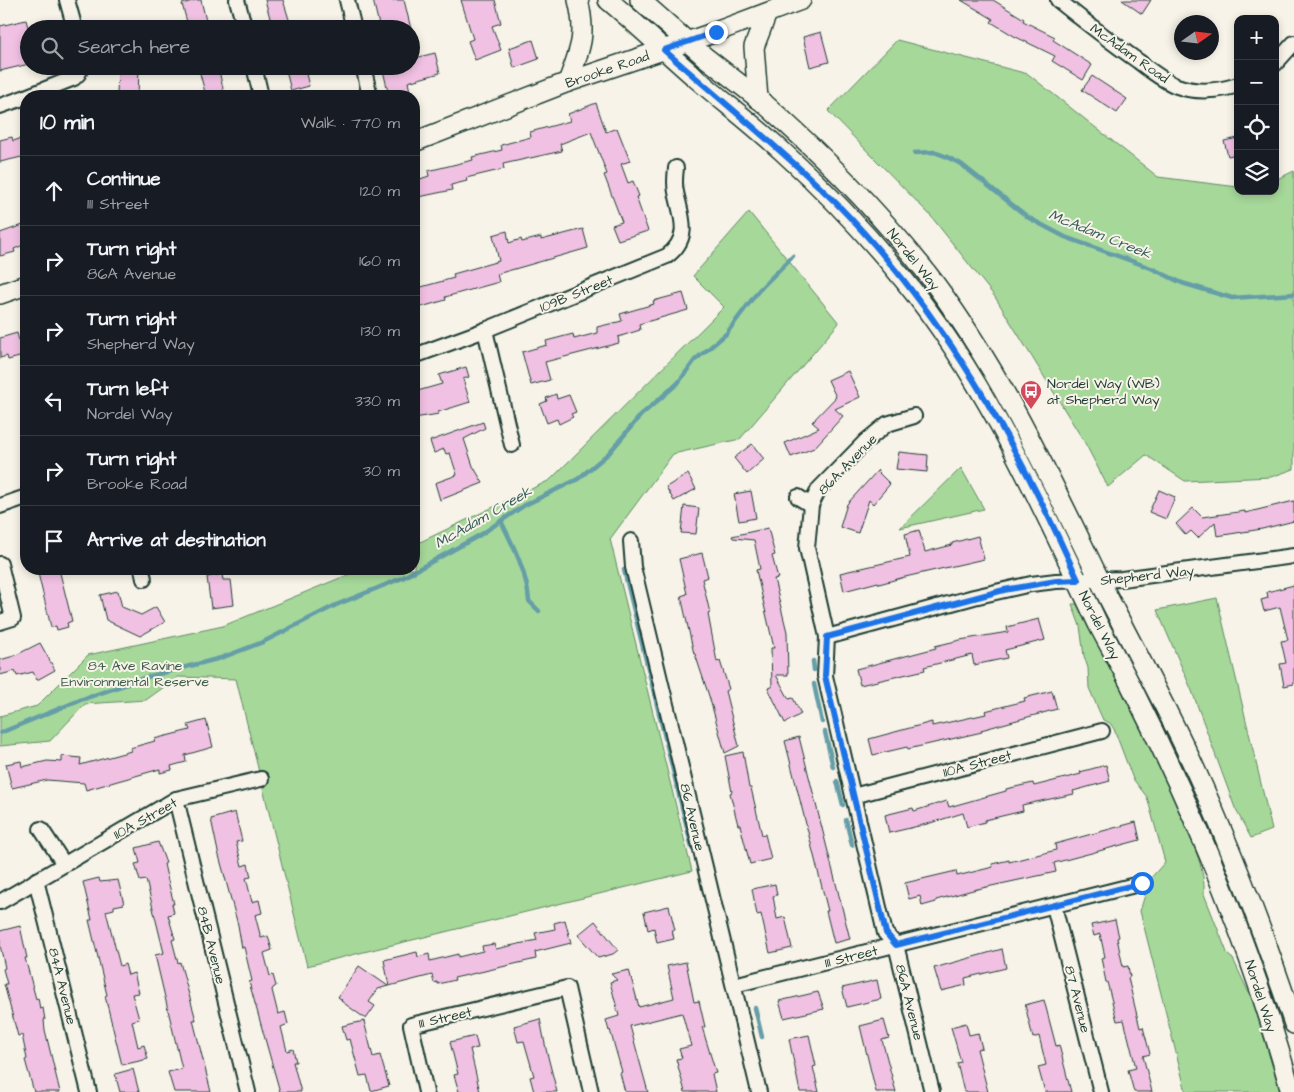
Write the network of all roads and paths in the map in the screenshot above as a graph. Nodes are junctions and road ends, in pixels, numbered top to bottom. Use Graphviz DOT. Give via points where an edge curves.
graph roads {
  1 [pos="67,0"];
  2 [pos="237,0"];
  3 [pos="347,0"];
  4 [pos="578,0"];
  5 [pos="608,0"];
  6 [pos="640,0"];
  7 [pos="801,0"];
  8 [pos="1058,0"];
  9 [pos="767,13"];
  10 [pos="73,20"];
  11 [pos="242,20"];
  12 [pos="352,20"];
  13 [pos="688,42"];
  14 [pos="1294,44"];
  15 [pos="664,50"];
  16 [pos="1279,60"];
  17 [pos="77,75"];
  18 [pos="256,75"];
  19 [pos="365,75"];
  20 [pos="568,82"];
  21 [pos="1234,86"];
  22 [pos="46,90"];
  23 [pos="260,90"];
  24 [pos="369,90"];
  25 [pos="758,98"];
  26 [pos="20,99"];
  27 [pos="0,106"];
  28 [pos="420,140"];
  29 [pos="676,168"];
  30 [pos="20,286"];
  31 [pos="0,294"];
  32 [pos="485,330"];
  33 [pos="420,354"];
  34 [pos="914,416"];
  35 [pos="512,445"];
  36 [pos="798,497"];
  37 [pos="20,499"];
  38 [pos="811,505"];
  39 [pos="0,506"];
  40 [pos="631,541"];
  41 [pos="1294,556"];
  42 [pos="0,564"];
  43 [pos="1078,580"];
  44 [pos="1100,580"];
  45 [pos="0,622"];
  46 [pos="827,637"];
  47 [pos="1102,731"];
  48 [pos="261,779"];
  49 [pos="853,796"];
  50 [pos="176,799"];
  51 [pos="41,829"];
  52 [pos="64,864"];
  53 [pos="36,880"];
  54 [pos="1142,883"];
  55 [pos="0,902"];
  56 [pos="1054,906"];
  57 [pos="896,945"];
  58 [pos="734,985"];
  59 [pos="1294,1024"];
  60 [pos="89,1092"];
  61 [pos="248,1092"];
  62 [pos="426,1092"];
  63 [pos="591,1092"];
  64 [pos="759,1092"];
  65 [pos="932,1092"];
  66 [pos="1101,1092"];
  67 [pos="1291,1092"];
  1 -- 10 [label="street"];
  2 -- 11 [label="street"];
  3 -- 12 [label="street"];
  4 -- 20 [label="main road" via="583,25 582,41"];
  5 -- 15 [label="main road, Nordel Way"];
  6 -- 13 [label="main road, Nordel Way"];
  7 -- 9 [label="main road, Brooke Road"];
  8 -- 21 [label="street, McAdam Road" via="1124,52 1176,86 1210,90"];
  9 -- 13 [label="main road, Brooke Road"];
  9 -- 25 [label="main road" via="754,47"];
  13 -- 15 [label="main road, Brooke Road"];
  13 -- 25 [label="main road, Nordel Way"];
  14 -- 16 [label="street"];
  15 -- 20 [label="main road, Brooke Road"];
  15 -- 43 [label="main road, Nordel Way" via="765,135 809,177 868,237 917,296 952,345 1016,453"];
  17 -- 22 [label="street"];
  18 -- 23 [label="street"];
  19 -- 24 [label="street"];
  20 -- 28 [label="main road, Brooke Road"];
  25 -- 44 [label="main road, Nordel Way" via="855,190 944,296 1004,391"];
  26 -- 27 [label="street"];
  29 -- 32 [label="street, 109B Street" via="674,181 683,230 675,249 667,256"];
  30 -- 31 [label="main road"];
  32 -- 33 [label="street, 109B Street"];
  32 -- 35 [label="street"];
  34 -- 38 [label="street, 86A Avenue" via="887,424 866,441 819,489"];
  36 -- 38 [label="street, 86A Avenue"];
  37 -- 39 [label="street"];
  38 -- 46 [label="street, 86A Avenue" via="807,548"];
  40 -- 58 [label="street, 86 Avenue" via="634,567"];
  41 -- 44 [label="street, Shepherd Way"];
  42 -- 45 [label="street" via="13,618"];
  43 -- 44 [label="street, Shepherd Way"];
  43 -- 46 [label="street, Shepherd Way" via="1004,590"];
  43 -- 67 [label="main road, Nordel Way" via="1173,775 1219,881 1255,977"];
  44 -- 59 [label="main road, Nordel Way" via="1226,837"];
  46 -- 49 [label="street, 86A Avenue" via="825,676"];
  47 -- 49 [label="street, 110A Street"];
  48 -- 50 [label="street, 110A Street"];
  49 -- 57 [label="street, 86A Avenue" via="886,933"];
  50 -- 52 [label="street, 110A Street"];
  50 -- 61 [label="street, 84B Avenue"];
  51 -- 52 [label="street"];
  52 -- 53 [label="street, 110A Street"];
  53 -- 55 [label="street, 110A Street"];
  53 -- 60 [label="street, 84A Avenue"];
  54 -- 56 [label="street, 111 Street"];
  56 -- 57 [label="street, 111 Street"];
  56 -- 66 [label="street, 87 Avenue"];
  57 -- 58 [label="street, 111 Street"];
  57 -- 65 [label="street, 86A Avenue"];
  58 -- 64 [label="street, 86 Avenue"];
  62 -- 63 [label="street, 111 Street" via="410,1025 567,988"];
}
